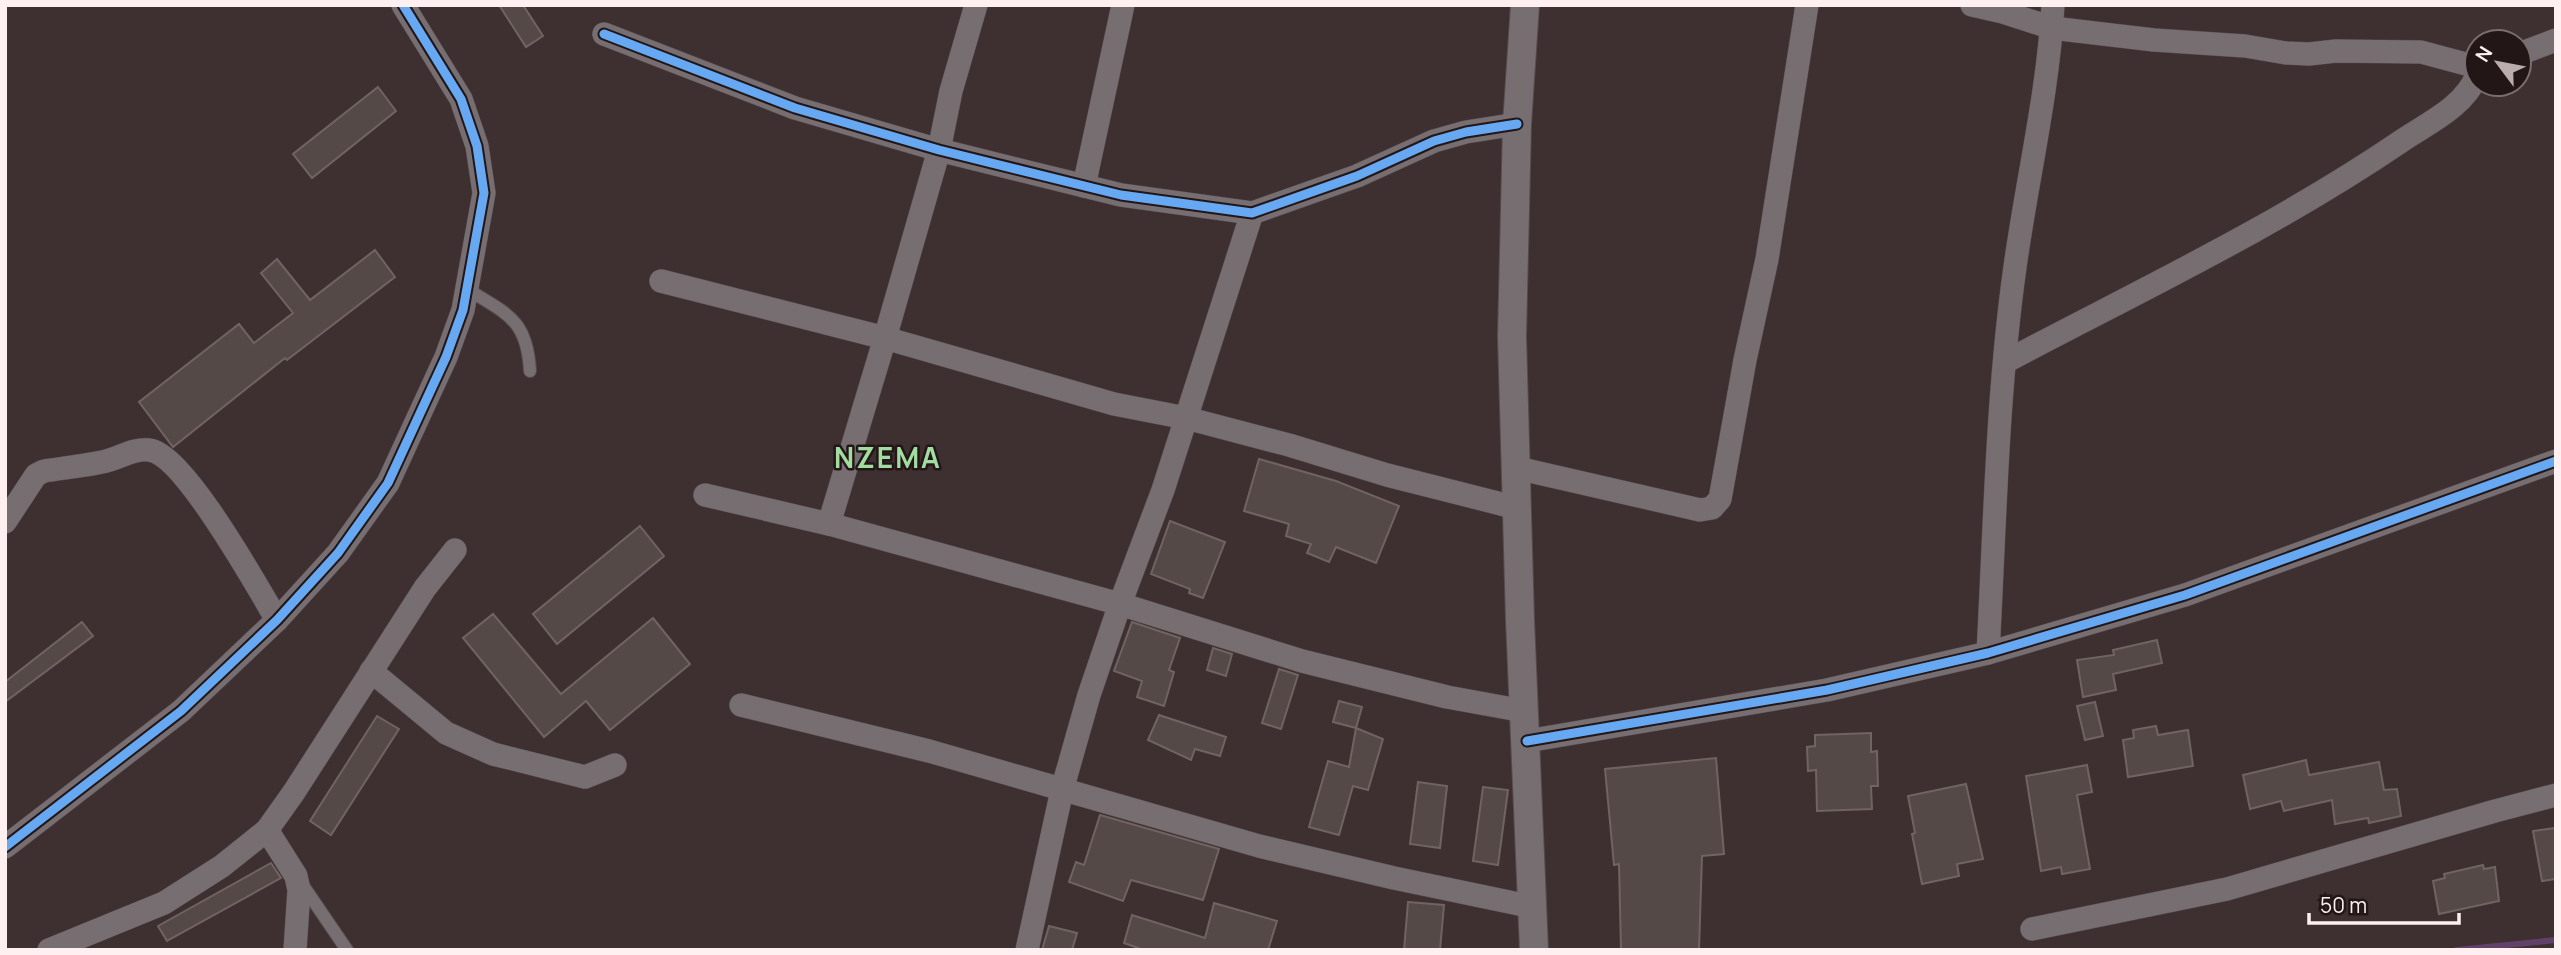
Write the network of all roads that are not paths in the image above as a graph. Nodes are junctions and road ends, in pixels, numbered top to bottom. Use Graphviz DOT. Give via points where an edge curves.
graph roads {
  1 [pos="403,5"];
  2 [pos="976,5"];
  3 [pos="1123,5"];
  4 [pos="1525,5"];
  5 [pos="1807,5"];
  6 [pos="1972,5"];
  7 [pos="2053,16"];
  8 [pos="604,34"];
  9 [pos="2556,40"];
  10 [pos="2533,49"];
  11 [pos="2463,62"];
  12 [pos="2463,97"];
  13 [pos="1517,124"];
  14 [pos="939,150"];
  15 [pos="1084,186"];
  16 [pos="1252,213"];
  17 [pos="661,281"];
  18 [pos="467,289"];
  19 [pos="885,338"];
  20 [pos="2005,362"];
  21 [pos="530,371"];
  22 [pos="1185,418"];
  23 [pos="2556,461"];
  24 [pos="1517,468"];
  25 [pos="705,495"];
  26 [pos="1517,508"];
  27 [pos="5,522"];
  28 [pos="828,524"];
  29 [pos="455,550"];
  30 [pos="1120,604"];
  31 [pos="277,620"];
  32 [pos="1988,653"];
  33 [pos="371,671"];
  34 [pos="741,705"];
  35 [pos="1524,711"];
  36 [pos="1527,741"];
  37 [pos="615,765"];
  38 [pos="1062,790"];
  39 [pos="2556,795"];
  40 [pos="267,830"];
  41 [pos="5,847"];
  42 [pos="296,876"];
  43 [pos="1533,907"];
  44 [pos="2032,929"];
  45 [pos="49,950"];
  46 [pos="295,950"];
  47 [pos="347,950"];
  48 [pos="1027,950"];
  49 [pos="1534,950"];
  1 -- 18 [label="street" via="461,99 477,146 484,192"];
  2 -- 14 [label="street"];
  3 -- 15 [label="street"];
  4 -- 13 [label="street"];
  5 -- 24 [label="street" via="1767,259 1720,499 1712,508 1700,510"];
  6 -- 7 [label="street"];
  7 -- 11 [label="street" via="2154,40 2286,53 2421,52"];
  7 -- 20 [label="street" via="2046,85 2014,269"];
  8 -- 14 [label="street" via="795,108"];
  9 -- 10 [label="street"];
  12 -- 20 [label="street" via="2326,191"];
  13 -- 16 [label="street" via="1434,141 1357,176"];
  13 -- 24 [label="street" via="1512,337"];
  14 -- 15 [label="street"];
  14 -- 19 [label="street"];
  15 -- 16 [label="street"];
  16 -- 22 [label="street"];
  17 -- 19 [label="street"];
  18 -- 21 [label="lane" via="521,328 529,348"];
  18 -- 31 [label="street" via="446,357 388,483 338,553"];
  19 -- 22 [label="street" via="1114,404"];
  19 -- 28 [label="street"];
  20 -- 32 [label="street" via="1997,433"];
  22 -- 26 [label="street"];
  22 -- 30 [label="street"];
  23 -- 32 [label="street" via="2185,595"];
  24 -- 26 [label="street"];
  25 -- 28 [label="street"];
  26 -- 35 [label="street"];
  27 -- 31 [label="street" via="36,475 44,471 152,450 184,478 230,540"];
  28 -- 30 [label="street"];
  29 -- 33 [label="street"];
  30 -- 35 [label="street" via="1302,661"];
  30 -- 38 [label="street"];
  31 -- 41 [label="street" via="181,711"];
  32 -- 36 [label="street" via="1827,690"];
  33 -- 37 [label="street" via="446,733 493,754 585,777"];
  33 -- 40 [label="street"];
  34 -- 38 [label="street" via="929,751"];
  35 -- 36 [label="street"];
  36 -- 43 [label="street"];
  38 -- 43 [label="street" via="1259,846"];
  38 -- 48 [label="street"];
  39 -- 44 [label="street" via="2227,889"];
  40 -- 42 [label="street"];
  40 -- 45 [label="street" via="164,903"];
  42 -- 46 [label="street"];
  42 -- 47 [label="lane"];
  43 -- 49 [label="street"];
}
